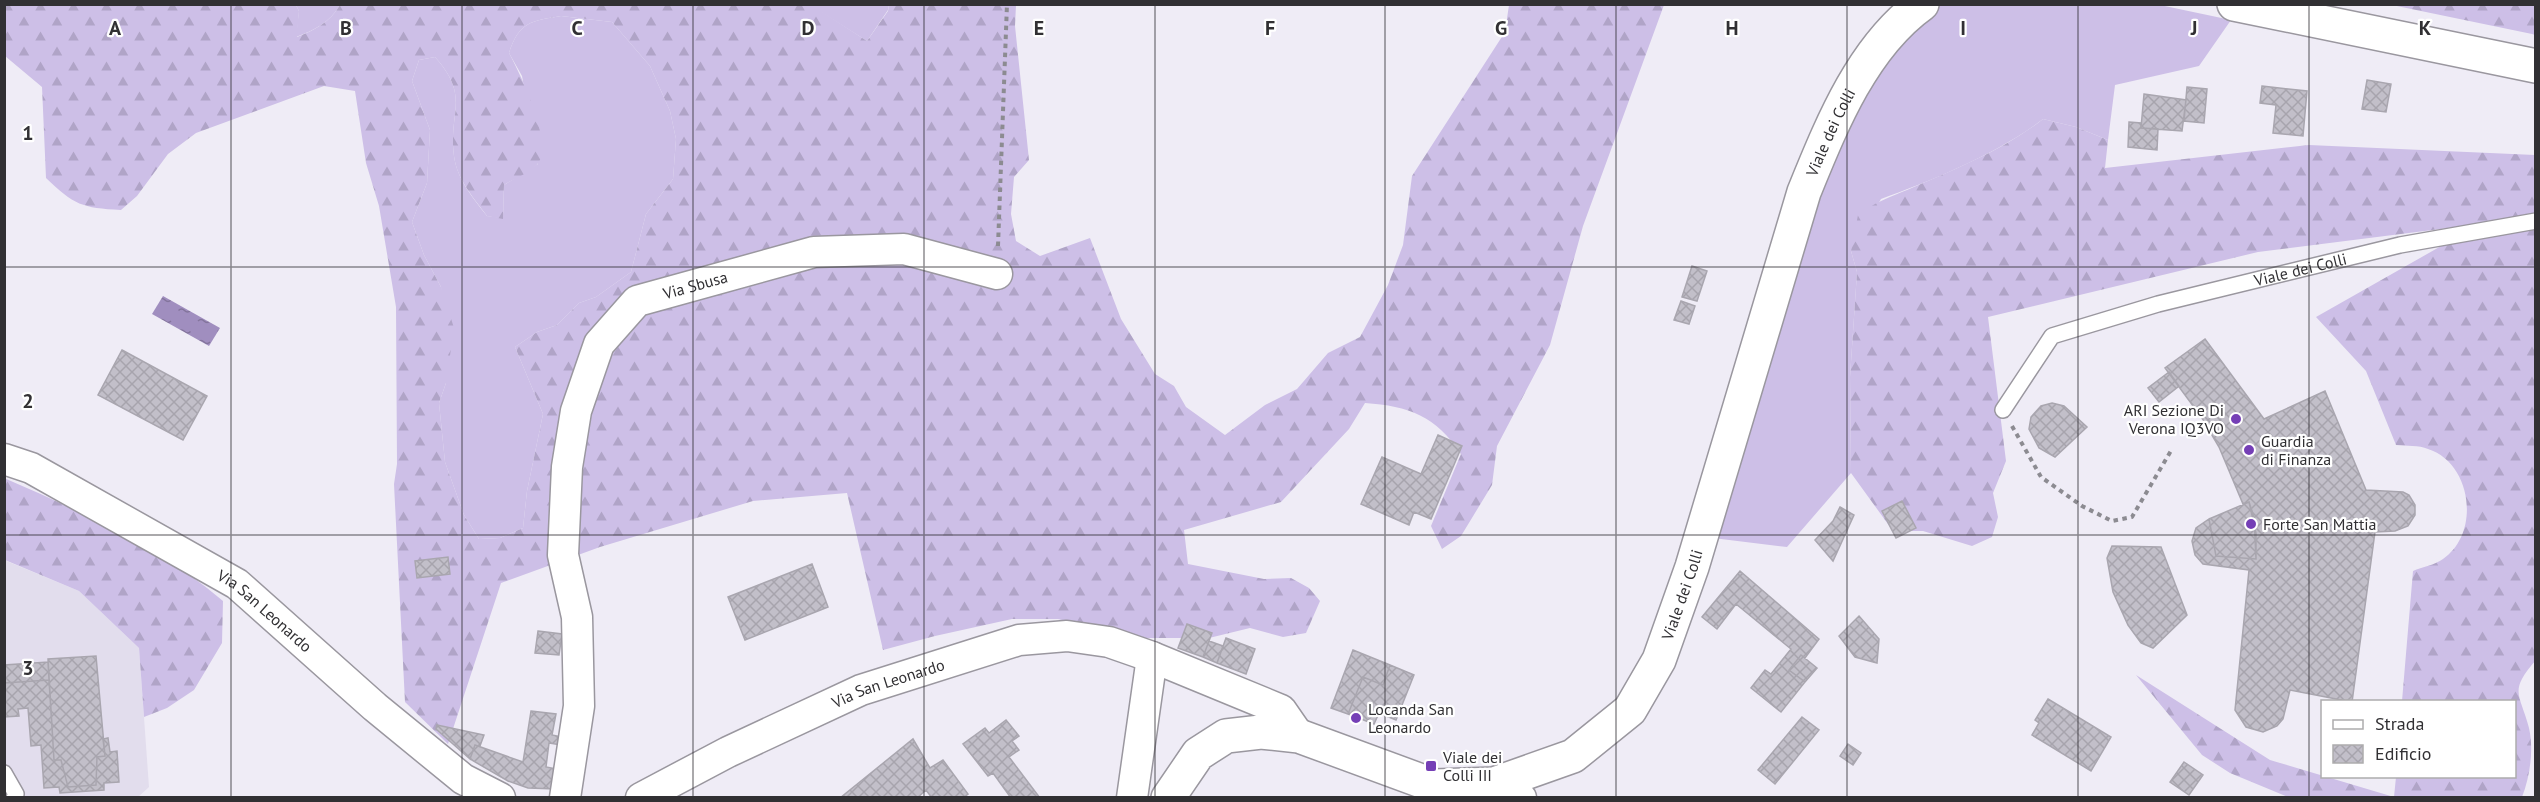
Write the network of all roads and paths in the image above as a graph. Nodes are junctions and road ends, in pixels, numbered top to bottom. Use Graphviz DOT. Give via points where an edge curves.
graph roads {
  1 [pos="1007,4"];
  2 [pos="1923,4"];
  3 [pos="2234,4"];
  4 [pos="2535,66"];
  5 [pos="2535,221"];
  6 [pos="997,274"];
  7 [pos="2003,410"];
  8 [pos="2172,449"];
  9 [pos="4,459"];
  10 [pos="1152,657"];
  11 [pos="1299,736"];
  12 [pos="4,773"];
  13 [pos="1508,791"];
  14 [pos="14,798"];
  15 [pos="500,798"];
  16 [pos="565,798"];
  17 [pos="641,798"];
  18 [pos="1132,798"];
  19 [pos="1168,798"];
  1 -- 6 [label="path"];
  2 -- 13 [label="street, Viale dei Colli" via="1906,16 1876,49 1826,138 1804,192 1692,567 1659,660 1630,710 1573,756"];
  3 -- 4 [label="street"];
  5 -- 7 [label="lane, Viale dei Colli" via="2400,245 2158,304 2052,336"];
  6 -- 16 [label="street, Via Sbusa" via="904,249 814,252 638,301 599,344 576,411 567,467 563,555 577,617 579,706"];
  7 -- 8 [label="path" via="2041,477 2082,506 2112,521 2132,517"];
  9 -- 15 [label="street, Via San Leonardo" via="32,468 237,584 375,707 463,778"];
  10 -- 11 [label="street, Via San Leonardo" via="1281,710"];
  10 -- 17 [label="street, Via San Leonardo" via="1109,642 1067,636 1019,640 861,690"];
  10 -- 18 [label="street"];
  11 -- 13 [label="street, Viale dei Colli" via="1435,786"];
  11 -- 19 [label="street, Viale dei Colli" via="1261,732 1226,736 1198,754"];
  12 -- 14 [label="lane" via="16,794"];
}
